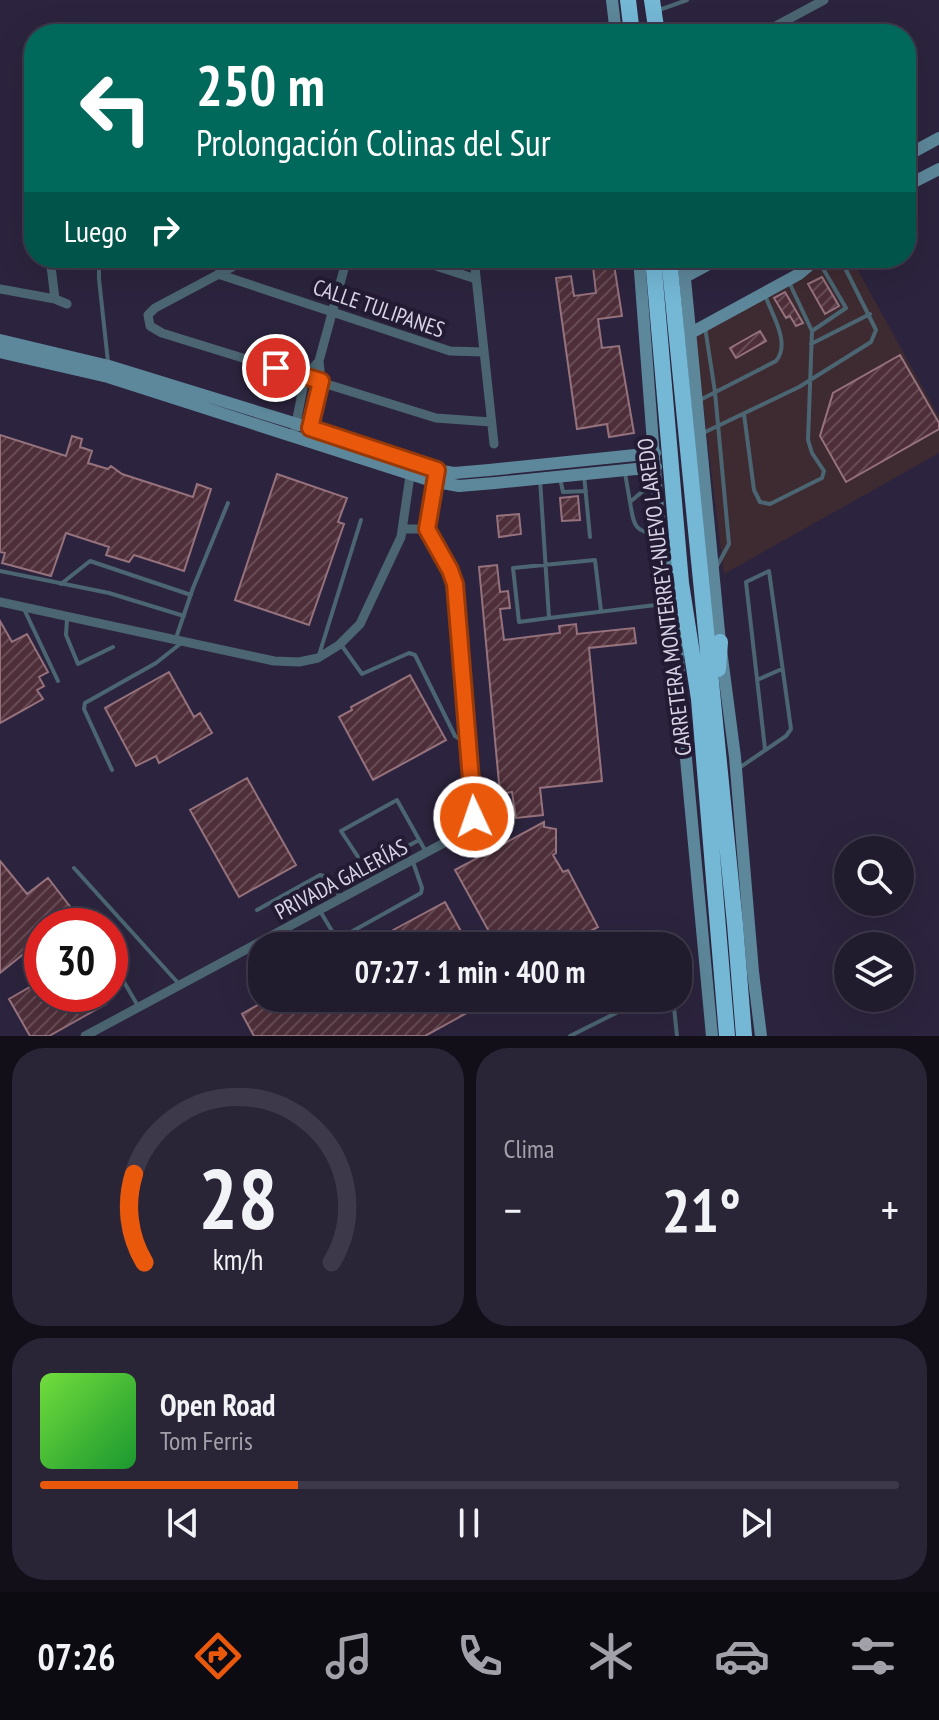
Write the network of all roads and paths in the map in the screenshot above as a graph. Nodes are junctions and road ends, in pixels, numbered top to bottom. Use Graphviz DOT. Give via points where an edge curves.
graph roads {
  1 [pos="612,0"];
  2 [pos="628,0"];
  3 [pos="687,0"];
  4 [pos="824,0"];
  5 [pos="654,2"];
  6 [pos="615,24"];
  7 [pos="631,24"];
  8 [pos="651,24"];
  9 [pos="657,24"];
  10 [pos="780,24"];
  11 [pos="939,138"];
  12 [pos="916,151"];
  13 [pos="939,169"];
  14 [pos="916,181"];
  15 [pos="51,268"];
  16 [pos="99,268"];
  17 [pos="230,268"];
  18 [pos="344,268"];
  19 [pos="442,268"];
  20 [pos="475,268"];
  21 [pos="640,268"];
  22 [pos="654,268"];
  23 [pos="670,268"];
  24 [pos="684,268"];
  25 [pos="702,268"];
  26 [pos="804,268"];
  27 [pos="824,268"];
  28 [pos="845,268"];
  29 [pos="218,274"];
  30 [pos="685,277"];
  31 [pos="476,279"];
  32 [pos="788,280"];
  33 [pos="0,289"];
  34 [pos="764,293"];
  35 [pos="55,299"];
  36 [pos="67,304"];
  37 [pos="333,311"];
  38 [pos="870,314"];
  39 [pos="705,325"];
  40 [pos="646,326"];
  41 [pos="812,331"];
  42 [pos="689,334"];
  43 [pos="0,340"];
  44 [pos="811,344"];
  45 [pos="0,352"];
  46 [pos="484,352"];
  47 [pos="319,361"];
  48 [pos="109,371"];
  49 [pos="305,377"];
  50 [pos="321,381"];
  51 [pos="810,381"];
  52 [pos="715,392"];
  53 [pos="663,396"];
  54 [pos="696,402"];
  55 [pos="744,414"];
  56 [pos="491,422"];
  57 [pos="718,427"];
  58 [pos="294,431"];
  59 [pos="309,434"];
  60 [pos="699,435"];
  61 [pos="494,444"];
  62 [pos="655,453"];
  63 [pos="583,460"];
  64 [pos="559,463"];
  65 [pos="539,465"];
  66 [pos="656,467"];
  67 [pos="411,468"];
  68 [pos="624,470"];
  69 [pos="584,474"];
  70 [pos="437,476"];
  71 [pos="560,477"];
  72 [pos="540,479"];
  73 [pos="664,483"];
  74 [pos="586,491"];
  75 [pos="630,502"];
  76 [pos="228,503"];
  77 [pos="361,520"];
  78 [pos="403,529"];
  79 [pos="427,529"];
  80 [pos="660,536"];
  81 [pos="590,537"];
  82 [pos="544,564"];
  83 [pos="0,571"];
  84 [pos="713,573"];
  85 [pos="670,583"];
  86 [pos="61,584"];
  87 [pos="191,595"];
  88 [pos="0,602"];
  89 [pos="677,605"];
  90 [pos="23,607"];
  91 [pos="601,611"];
  92 [pos="184,616"];
  93 [pos="68,617"];
  94 [pos="549,618"];
  95 [pos="179,641"];
  96 [pos="720,642"];
  97 [pos="340,644"];
  98 [pos="113,647"];
  99 [pos="318,658"];
  100 [pos="782,669"];
  101 [pos="757,680"];
  102 [pos="58,681"];
  103 [pos="715,726"];
  104 [pos="469,744"];
  105 [pos="765,749"];
  106 [pos="112,770"];
  107 [pos="736,771"];
  108 [pos="419,840"];
  109 [pos="426,853"];
  110 [pos="413,860"];
  111 [pos="74,868"];
  112 [pos="341,899"];
  113 [pos="257,910"];
  114 [pos="320,911"];
  115 [pos="728,927"];
  116 [pos="180,986"];
  117 [pos="128,989"];
  118 [pos="139,1008"];
  119 [pos="618,1012"];
  120 [pos="674,1012"];
  121 [pos="85,1036"];
  122 [pos="570,1036"];
  123 [pos="677,1036"];
  124 [pos="712,1036"];
  125 [pos="727,1036"];
  126 [pos="744,1036"];
  127 [pos="761,1036"];
  1 -- 6 [label="street"];
  2 -- 7 [label="highway"];
  3 -- 5 [label="lane"];
  4 -- 10 [label="street"];
  5 -- 8 [label="highway"];
  5 -- 9 [label="highway"];
  11 -- 12 [label="street"];
  13 -- 14 [label="street"];
  15 -- 35 [label="street"];
  16 -- 48 [label="lane"];
  17 -- 29 [label="street"];
  18 -- 37 [label="street"];
  19 -- 31 [label="street"];
  20 -- 31 [label="street"];
  21 -- 40 [label="street"];
  22 -- 53 [label="highway, CARRETERA MONTERREY-NUEVO LAREDO"];
  23 -- 103 [label="highway"];
  24 -- 30 [label="street"];
  25 -- 30 [label="street"];
  26 -- 32 [label="street"];
  27 -- 41 [label="lane" via="846,308"];
  28 -- 38 [label="lane"];
  29 -- 37 [label="street, CALLE TULIPANES"];
  29 -- 49 [label="street" via="155,308 148,319 152,329"];
  30 -- 42 [label="street"];
  31 -- 46 [label="street"];
  32 -- 34 [label="street"];
  32 -- 41 [label="lane"];
  33 -- 35 [label="street"];
  34 -- 39 [label="street"];
  34 -- 52 [label="lane" via="784,345 782,354"];
  35 -- 36 [label="street"];
  37 -- 46 [label="street, CALLE TULIPANES" via="450,351"];
  37 -- 47 [label="street"];
  38 -- 44 [label="lane"];
  38 -- 51 [label="lane" via="876,330 871,342"];
  39 -- 42 [label="street"];
  39 -- 52 [label="lane"];
  40 -- 53 [label="highway"];
  40 -- 62 [label="street"];
  41 -- 44 [label="lane"];
  42 -- 54 [label="street"];
  43 -- 48 [label="street"];
  44 -- 51 [label="lane"];
  45 -- 48 [label="street"];
  46 -- 56 [label="street"];
  47 -- 49 [label="street"];
  47 -- 50 [label="street"];
  48 -- 58 [label="street"];
  49 -- 50 [label="street"];
  49 -- 58 [label="street"];
  50 -- 56 [label="street" via="436,418"];
  50 -- 59 [label="street"];
  51 -- 55 [label="lane"];
  51 -- 55 [label="lane" via="808,440 824,475 770,504 760,502 754,490"];
  52 -- 54 [label="lane"];
  52 -- 57 [label="lane"];
  53 -- 73 [label="highway, CARRETERA MONTERREY-NUEVO LAREDO"];
  54 -- 60 [label="street"];
  55 -- 57 [label="lane"];
  56 -- 61 [label="street"];
  57 -- 60 [label="lane"];
  57 -- 84 [label="lane" via="729,544"];
  58 -- 59 [label="street"];
  59 -- 67 [label="street"];
  60 -- 84 [label="street"];
  62 -- 63 [label="street"];
  62 -- 66 [label="street"];
  63 -- 64 [label="street"];
  63 -- 69 [label="lane"];
  64 -- 65 [label="street"];
  64 -- 71 [label="lane"];
  65 -- 70 [label="street"];
  65 -- 72 [label="lane"];
  66 -- 68 [label="street"];
  66 -- 73 [label="street"];
  67 -- 70 [label="street"];
  67 -- 78 [label="street"];
  68 -- 69 [label="street"];
  68 -- 75 [label="lane"];
  69 -- 71 [label="street"];
  69 -- 74 [label="lane"];
  70 -- 72 [label="street" via="459,486"];
  70 -- 79 [label="street"];
  71 -- 72 [label="street"];
  71 -- 74 [label="lane" via="563,492"];
  72 -- 82 [label="lane"];
  73 -- 75 [label="lane"];
  73 -- 80 [label="street"];
  73 -- 85 [label="highway"];
  73 -- 89 [label="highway, CARRETERA MONTERREY-NUEVO LAREDO"];
  74 -- 81 [label="lane"];
  75 -- 80 [label="lane" via="638,529"];
  76 -- 87 [label="lane"];
  77 -- 99 [label="lane"];
  78 -- 79 [label="street"];
  78 -- 97 [label="street" via="360,624"];
  79 -- 104 [label="street, PRIVADA GALERÍAS" via="455,584"];
  80 -- 85 [label="street"];
  82 -- 91 [label="lane" via="595,560"];
  82 -- 94 [label="lane"];
  82 -- 94 [label="lane" via="513,568 519,622"];
  83 -- 86 [label="lane"];
  84 -- 96 [label="street"];
  85 -- 89 [label="street"];
  86 -- 87 [label="lane" via="90,561"];
  86 -- 92 [label="lane"];
  87 -- 92 [label="lane"];
  88 -- 90 [label="street"];
  89 -- 91 [label="lane"];
  89 -- 115 [label="highway, CARRETERA MONTERREY-NUEVO LAREDO" via="699,699"];
  89 -- 124 [label="street" via="681,705"];
  90 -- 93 [label="street"];
  90 -- 102 [label="lane"];
  91 -- 94 [label="lane"];
  92 -- 95 [label="lane"];
  93 -- 95 [label="street"];
  93 -- 98 [label="lane" via="66,635 78,664"];
  95 -- 99 [label="street" via="274,661"];
  95 -- 106 [label="lane" via="156,663 85,703"];
  96 -- 103 [label="highway"];
  96 -- 107 [label="street"];
  97 -- 99 [label="street"];
  97 -- 104 [label="lane" via="362,674 415,655 455,736"];
  100 -- 101 [label="lane"];
  100 -- 101 [label="lane" via="769,571 746,582"];
  100 -- 105 [label="lane" via="791,729"];
  101 -- 105 [label="lane"];
  103 -- 115 [label="highway"];
  104 -- 109 [label="street, PRIVADA GALERÍAS" via="474,817"];
  105 -- 107 [label="lane"];
  107 -- 127 [label="street"];
  108 -- 108 [label="lane" via="397,800 341,831 366,869"];
  108 -- 109 [label="lane"];
  109 -- 110 [label="street, PRIVADA GALERÍAS"];
  110 -- 112 [label="street, PRIVADA GALERÍAS"];
  110 -- 114 [label="lane" via="422,888 418,896 342,937 335,936"];
  111 -- 116 [label="lane"];
  112 -- 113 [label="lane" via="320,875"];
  112 -- 114 [label="street, PRIVADA GALERÍAS"];
  114 -- 116 [label="street, PRIVADA GALERÍAS"];
  115 -- 125 [label="highway"];
  115 -- 126 [label="highway"];
  116 -- 118 [label="street, PRIVADA GALERÍAS"];
  117 -- 118 [label="lane"];
  118 -- 121 [label="street, PRIVADA GALERÍAS"];
  119 -- 122 [label="lane"];
  120 -- 123 [label="lane"];
}
